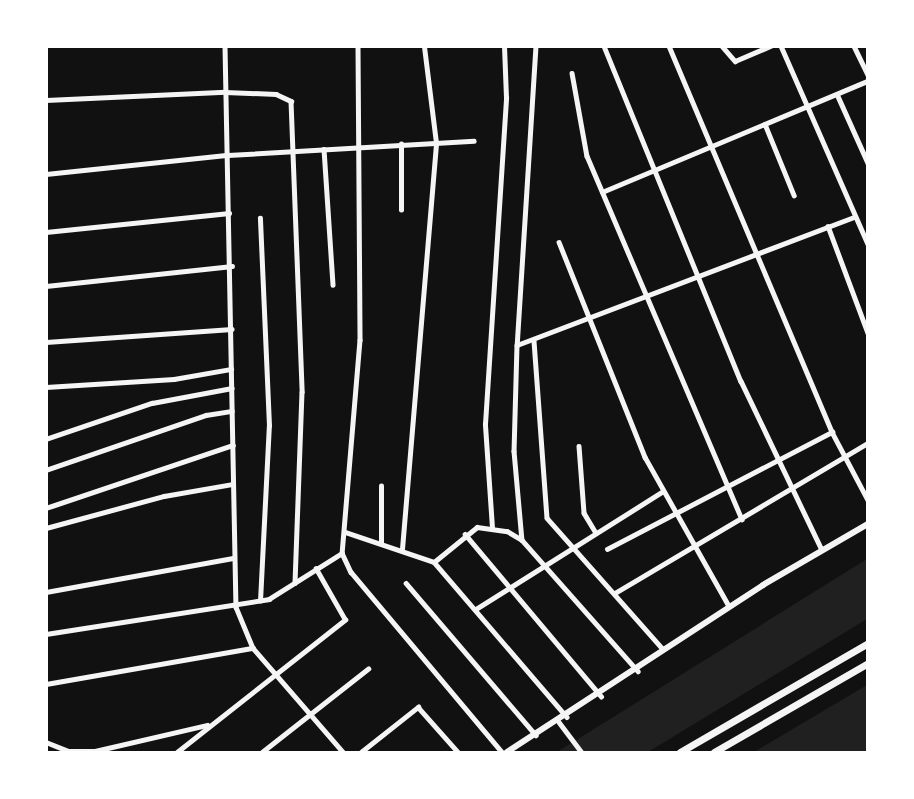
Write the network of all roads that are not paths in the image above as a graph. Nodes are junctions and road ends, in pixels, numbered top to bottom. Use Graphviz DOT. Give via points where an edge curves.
graph roads {
  1 [pos="225,46"];
  2 [pos="358,46"];
  3 [pos="424,46"];
  4 [pos="504,46"];
  5 [pos="536,46"];
  6 [pos="604,46"];
  7 [pos="669,46"];
  8 [pos="722,46"];
  9 [pos="771,46"];
  10 [pos="781,46"];
  11 [pos="854,46"];
  12 [pos="572,72"];
  13 [pos="867,75"];
  14 [pos="867,81"];
  15 [pos="225,92"];
  16 [pos="837,94"];
  17 [pos="46,100"];
  18 [pos="807,106"];
  19 [pos="765,124"];
  20 [pos="474,141"];
  21 [pos="436,143"];
  22 [pos="401,144"];
  23 [pos="360,146"];
  24 [pos="712,147"];
  25 [pos="324,149"];
  26 [pos="294,151"];
  27 [pos="228,155"];
  28 [pos="867,163"];
  29 [pos="656,170"];
  30 [pos="46,174"];
  31 [pos="602,192"];
  32 [pos="794,195"];
  33 [pos="401,210"];
  34 [pos="229,213"];
  35 [pos="854,217"];
  36 [pos="260,218"];
  37 [pos="828,226"];
  38 [pos="46,232"];
  39 [pos="559,242"];
  40 [pos="867,244"];
  41 [pos="755,253"];
  42 [pos="232,266"];
  43 [pos="698,274"];
  44 [pos="333,285"];
  45 [pos="46,286"];
  46 [pos="646,298"];
  47 [pos="590,322"];
  48 [pos="232,329"];
  49 [pos="867,333"];
  50 [pos="534,341"];
  51 [pos="46,342"];
  52 [pos="517,345"];
  53 [pos="231,369"];
  54 [pos="46,387"];
  55 [pos="232,388"];
  56 [pos="232,411"];
  57 [pos="832,432"];
  58 [pos="46,439"];
  59 [pos="867,443"];
  60 [pos="233,446"];
  61 [pos="579,446"];
  62 [pos="845,458"];
  63 [pos="776,459"];
  64 [pos="46,470"];
  65 [pos="233,484"];
  66 [pos="728,484"];
  67 [pos="381,486"];
  68 [pos="790,490"];
  69 [pos="662,492"];
  70 [pos="867,500"];
  71 [pos="46,508"];
  72 [pos="673,513"];
  73 [pos="742,519"];
  74 [pos="867,524"];
  75 [pos="46,528"];
  76 [pos="492,528"];
  77 [pos="595,531"];
  78 [pos="345,532"];
  79 [pos="465,534"];
  80 [pos="522,540"];
  81 [pos="381,543"];
  82 [pos="571,546"];
  83 [pos="402,549"];
  84 [pos="607,549"];
  85 [pos="694,549"];
  86 [pos="822,550"];
  87 [pos="342,553"];
  88 [pos="234,558"];
  89 [pos="434,562"];
  90 [pos="544,566"];
  91 [pos="316,569"];
  92 [pos="294,583"];
  93 [pos="406,583"];
  94 [pos="508,586"];
  95 [pos="46,592"];
  96 [pos="615,593"];
  97 [pos="260,601"];
  98 [pos="236,606"];
  99 [pos="729,606"];
  100 [pos="476,609"];
  101 [pos="46,634"];
  102 [pos="867,643"];
  103 [pos="253,648"];
  104 [pos="663,650"];
  105 [pos="867,663"];
  106 [pos="368,669"];
  107 [pos="638,671"];
  108 [pos="274,673"];
  109 [pos="46,684"];
  110 [pos="601,696"];
  111 [pos="309,713"];
  112 [pos="567,717"];
  113 [pos="559,722"];
  114 [pos="209,724"];
  115 [pos="536,735"];
  116 [pos="46,742"];
  117 [pos="68,752"];
  118 [pos="177,753"];
  119 [pos="262,753"];
  120 [pos="343,753"];
  121 [pos="362,753"];
  122 [pos="458,753"];
  123 [pos="502,753"];
  124 [pos="507,753"];
  125 [pos="582,753"];
  126 [pos="680,753"];
  127 [pos="714,753"];
  1 -- 15 [label="street"];
  2 -- 23 [label="street"];
  3 -- 21 [label="street"];
  4 -- 76 [label="street" via="506,108 485,424"];
  5 -- 52 [label="street"];
  6 -- 29 [label="street"];
  7 -- 24 [label="street"];
  8 -- 9 [label="street" via="735,61"];
  10 -- 18 [label="street"];
  11 -- 13 [label="street"];
  12 -- 31 [label="street" via="578,120"];
  14 -- 16 [label="street"];
  15 -- 17 [label="street"];
  15 -- 26 [label="street" via="276,94 291,101"];
  15 -- 27 [label="street"];
  16 -- 18 [label="street"];
  16 -- 28 [label="street"];
  18 -- 19 [label="street"];
  18 -- 35 [label="street"];
  19 -- 24 [label="street"];
  19 -- 32 [label="street"];
  20 -- 21 [label="street"];
  21 -- 22 [label="street"];
  21 -- 83 [label="street"];
  22 -- 23 [label="street"];
  22 -- 33 [label="street"];
  23 -- 25 [label="street"];
  23 -- 78 [label="street" via="359,363"];
  24 -- 29 [label="street"];
  24 -- 41 [label="street"];
  25 -- 26 [label="street"];
  25 -- 44 [label="street"];
  26 -- 27 [label="street"];
  26 -- 92 [label="street" via="302,392"];
  27 -- 30 [label="street"];
  27 -- 34 [label="street"];
  29 -- 31 [label="street"];
  29 -- 43 [label="street"];
  31 -- 46 [label="street"];
  34 -- 38 [label="street"];
  34 -- 42 [label="street"];
  35 -- 37 [label="street"];
  35 -- 40 [label="street"];
  36 -- 97 [label="street" via="268,426"];
  37 -- 41 [label="street"];
  37 -- 49 [label="street"];
  39 -- 47 [label="street"];
  41 -- 43 [label="street"];
  41 -- 57 [label="street"];
  42 -- 45 [label="street"];
  42 -- 48 [label="street"];
  43 -- 46 [label="street"];
  43 -- 63 [label="street"];
  46 -- 47 [label="street"];
  46 -- 66 [label="street"];
  47 -- 50 [label="street"];
  47 -- 69 [label="street"];
  48 -- 51 [label="street"];
  48 -- 53 [label="street"];
  50 -- 52 [label="street"];
  50 -- 82 [label="street" via="544,508"];
  52 -- 80 [label="street" via="514,452"];
  53 -- 54 [label="street" via="174,379"];
  53 -- 55 [label="street"];
  55 -- 56 [label="street"];
  55 -- 58 [label="street" via="152,403"];
  56 -- 60 [label="street"];
  56 -- 64 [label="street" via="206,415"];
  57 -- 62 [label="street"];
  57 -- 63 [label="street"];
  59 -- 62 [label="street"];
  60 -- 65 [label="street"];
  60 -- 71 [label="street"];
  61 -- 77 [label="street" via="584,513"];
  62 -- 68 [label="street"];
  62 -- 70 [label="street"];
  63 -- 66 [label="street"];
  63 -- 68 [label="street"];
  65 -- 75 [label="street" via="164,495"];
  65 -- 88 [label="street"];
  66 -- 72 [label="street"];
  66 -- 73 [label="street"];
  67 -- 81 [label="street"];
  68 -- 73 [label="street"];
  68 -- 86 [label="street"];
  69 -- 72 [label="street"];
  69 -- 77 [label="street"];
  72 -- 84 [label="street"];
  72 -- 85 [label="street"];
  73 -- 85 [label="street"];
  74 -- 86 [label="street"];
  76 -- 79 [label="street"];
  76 -- 80 [label="street"];
  77 -- 82 [label="street"];
  78 -- 81 [label="street"];
  78 -- 87 [label="street"];
  79 -- 89 [label="street"];
  79 -- 94 [label="street"];
  80 -- 90 [label="street"];
  81 -- 83 [label="street"];
  82 -- 90 [label="street"];
  82 -- 96 [label="street"];
  83 -- 89 [label="street"];
  85 -- 96 [label="street"];
  85 -- 99 [label="street"];
  86 -- 99 [label="street"];
  87 -- 91 [label="street"];
  87 -- 123 [label="street" via="351,572"];
  88 -- 95 [label="street"];
  88 -- 98 [label="street"];
  89 -- 100 [label="street"];
  90 -- 94 [label="street"];
  90 -- 107 [label="street"];
  91 -- 92 [label="street"];
  91 -- 108 [label="street" via="345,620"];
  92 -- 97 [label="street"];
  93 -- 115 [label="street"];
  94 -- 100 [label="street"];
  94 -- 110 [label="street"];
  96 -- 104 [label="street"];
  97 -- 98 [label="street"];
  98 -- 101 [label="street"];
  98 -- 103 [label="street"];
  99 -- 104 [label="street"];
  100 -- 112 [label="street"];
  102 -- 126 [label="main road"];
  103 -- 108 [label="street"];
  103 -- 109 [label="street"];
  104 -- 107 [label="street"];
  105 -- 127 [label="main road"];
  106 -- 111 [label="street"];
  107 -- 110 [label="street"];
  108 -- 111 [label="street"];
  108 -- 114 [label="street"];
  110 -- 112 [label="street"];
  111 -- 119 [label="street"];
  111 -- 120 [label="street"];
  112 -- 113 [label="street"];
  113 -- 115 [label="street"];
  113 -- 125 [label="street"];
  114 -- 117 [label="street" via="95,751"];
  114 -- 118 [label="street"];
  115 -- 124 [label="street"];
  116 -- 117 [label="street"];
  121 -- 122 [label="street" via="418,707"];
}
